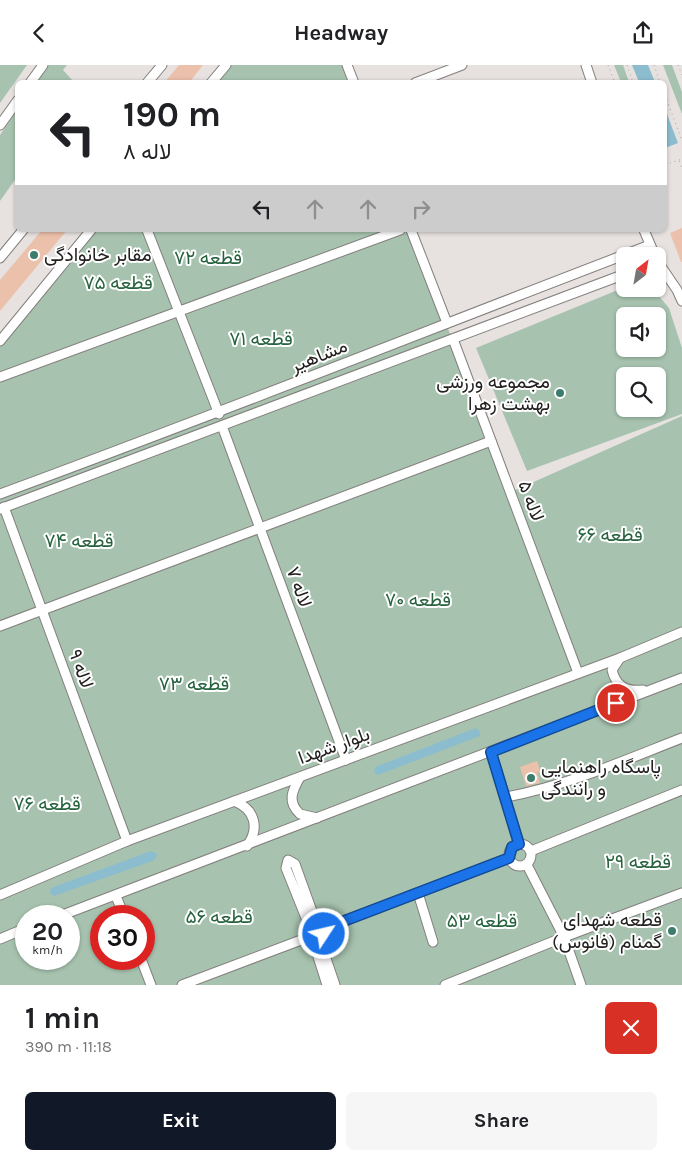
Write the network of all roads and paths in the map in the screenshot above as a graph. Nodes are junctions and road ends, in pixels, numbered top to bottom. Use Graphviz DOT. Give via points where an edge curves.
graph roads {
  1 [pos="42,65"];
  2 [pos="162,65"];
  3 [pos="226,65"];
  4 [pos="347,65"];
  5 [pos="462,65"];
  6 [pos="586,65"];
  7 [pos="608,65"];
  8 [pos="627,65"];
  9 [pos="654,65"];
  10 [pos="678,65"];
  11 [pos="682,75"];
  12 [pos="32,80"];
  13 [pos="150,80"];
  14 [pos="214,80"];
  15 [pos="353,80"];
  16 [pos="424,80"];
  17 [pos="591,80"];
  18 [pos="613,80"];
  19 [pos="632,80"];
  20 [pos="659,80"];
  21 [pos="667,100"];
  22 [pos="15,104"];
  23 [pos="0,125"];
  24 [pos="682,141"];
  25 [pos="682,159"];
  26 [pos="679,161"];
  27 [pos="667,164"];
  28 [pos="682,168"];
  29 [pos="21,232"];
  30 [pos="89,232"];
  31 [pos="147,232"];
  32 [pos="395,232"];
  33 [pos="412,232"];
  34 [pos="645,232"];
  35 [pos="650,245"];
  36 [pos="0,258"];
  37 [pos="666,274"];
  38 [pos="616,278"];
  39 [pos="530,291"];
  40 [pos="682,301"];
  41 [pos="536,309"];
  42 [pos="179,313"];
  43 [pos="447,323"];
  44 [pos="453,339"];
  45 [pos="0,341"];
  46 [pos="0,377"];
  47 [pos="219,413"];
  48 [pos="222,426"];
  49 [pos="491,441"];
  50 [pos="0,494"];
  51 [pos="2,508"];
  52 [pos="259,528"];
  53 [pos="42,610"];
  54 [pos="0,626"];
  55 [pos="682,632"];
  56 [pos="620,658"];
  57 [pos="578,673"];
  58 [pos="682,678"];
  59 [pos="652,689"];
  60 [pos="682,738"];
  61 [pos="491,752"];
  62 [pos="346,759"];
  63 [pos="300,777"];
  64 [pos="682,790"];
  65 [pos="506,797"];
  66 [pos="234,801"];
  67 [pos="319,819"];
  68 [pos="126,841"];
  69 [pos="519,844"];
  70 [pos="247,846"];
  71 [pos="531,851"];
  72 [pos="509,858"];
  73 [pos="527,865"];
  74 [pos="418,893"];
  75 [pos="682,893"];
  76 [pos="0,895"];
  77 [pos="116,896"];
  78 [pos="120,905"];
  79 [pos="80,909"];
  80 [pos="15,933"];
  81 [pos="315,933"];
  82 [pos="564,937"];
  83 [pos="0,939"];
  84 [pos="433,942"];
  85 [pos="145,970"];
  86 [pos="451,984"];
  87 [pos="151,985"];
  88 [pos="182,985"];
  89 [pos="327,985"];
  90 [pos="335,985"];
  91 [pos="581,985"];
  1 -- 12 [label="street"];
  2 -- 13 [label="street"];
  3 -- 14 [label="street"];
  4 -- 15 [label="street"];
  5 -- 16 [label="street"];
  6 -- 17 [label="street"];
  7 -- 18 [label="path"];
  8 -- 19 [label="path"];
  9 -- 20 [label="path"];
  10 -- 11 [label="path"];
  21 -- 24 [label="path"];
  22 -- 23 [label="street"];
  25 -- 26 [label="path"];
  26 -- 27 [label="path"];
  26 -- 28 [label="path"];
  29 -- 36 [label="street"];
  30 -- 45 [label="street"];
  31 -- 42 [label="street"];
  32 -- 42 [label="street"];
  33 -- 43 [label="street"];
  34 -- 35 [label="street"];
  35 -- 39 [label="street, مشاهیر"];
  37 -- 40 [label="street"];
  38 -- 41 [label="street, مشاهیر"];
  39 -- 41 [label="street"];
  39 -- 43 [label="street, مشاهیر"];
  41 -- 44 [label="street, مشاهیر"];
  42 -- 46 [label="street"];
  42 -- 47 [label="street"];
  43 -- 47 [label="street, مشاهیر"];
  44 -- 48 [label="street, مشاهیر"];
  44 -- 49 [label="street, لاله ۵"];
  47 -- 50 [label="street, مشاهیر"];
  48 -- 51 [label="street, مشاهیر"];
  48 -- 52 [label="street, لاله ۷"];
  49 -- 52 [label="street"];
  49 -- 57 [label="street, لاله ۵"];
  51 -- 53 [label="street, لاله ۹"];
  52 -- 53 [label="street"];
  52 -- 62 [label="street, لاله ۷"];
  53 -- 54 [label="street"];
  53 -- 68 [label="street, لاله ۹"];
  55 -- 56 [label="street, بلوار شهدا"];
  56 -- 57 [label="street, بلوار شهدا"];
  56 -- 59 [label="street" via="612,670 614,681 633,691"];
  57 -- 62 [label="street, بلوار شهدا"];
  58 -- 59 [label="street"];
  59 -- 61 [label="street"];
  60 -- 65 [label="street" via="608,767 529,793"];
  61 -- 65 [label="street"];
  61 -- 67 [label="street"];
  62 -- 63 [label="street, بلوار شهدا"];
  63 -- 66 [label="street, بلوار شهدا"];
  63 -- 67 [label="street" via="292,792 295,810 300,815"];
  64 -- 71 [label="street"];
  65 -- 69 [label="street"];
  66 -- 68 [label="street, بلوار شهدا"];
  66 -- 70 [label="street" via="247,808 255,822 252,839"];
  67 -- 70 [label="street"];
  68 -- 76 [label="street, بلوار شهدا"];
  69 -- 71 [label="street" via="526,845"];
  69 -- 72 [label="street" via="512,847"];
  70 -- 77 [label="street"];
  71 -- 73 [label="street"];
  72 -- 73 [label="street" via="516,866"];
  72 -- 74 [label="street"];
  73 -- 82 [label="street"];
  74 -- 81 [label="street"];
  74 -- 84 [label="street"];
  75 -- 82 [label="street"];
  77 -- 78 [label="street"];
  77 -- 79 [label="street"];
  80 -- 83 [label="street"];
  81 -- 81 [label="street" via="295,864 288,860 286,867"];
  81 -- 88 [label="street"];
  81 -- 89 [label="street"];
  81 -- 90 [label="street"];
  82 -- 86 [label="street"];
  82 -- 91 [label="street"];
  85 -- 87 [label="street"];
}
